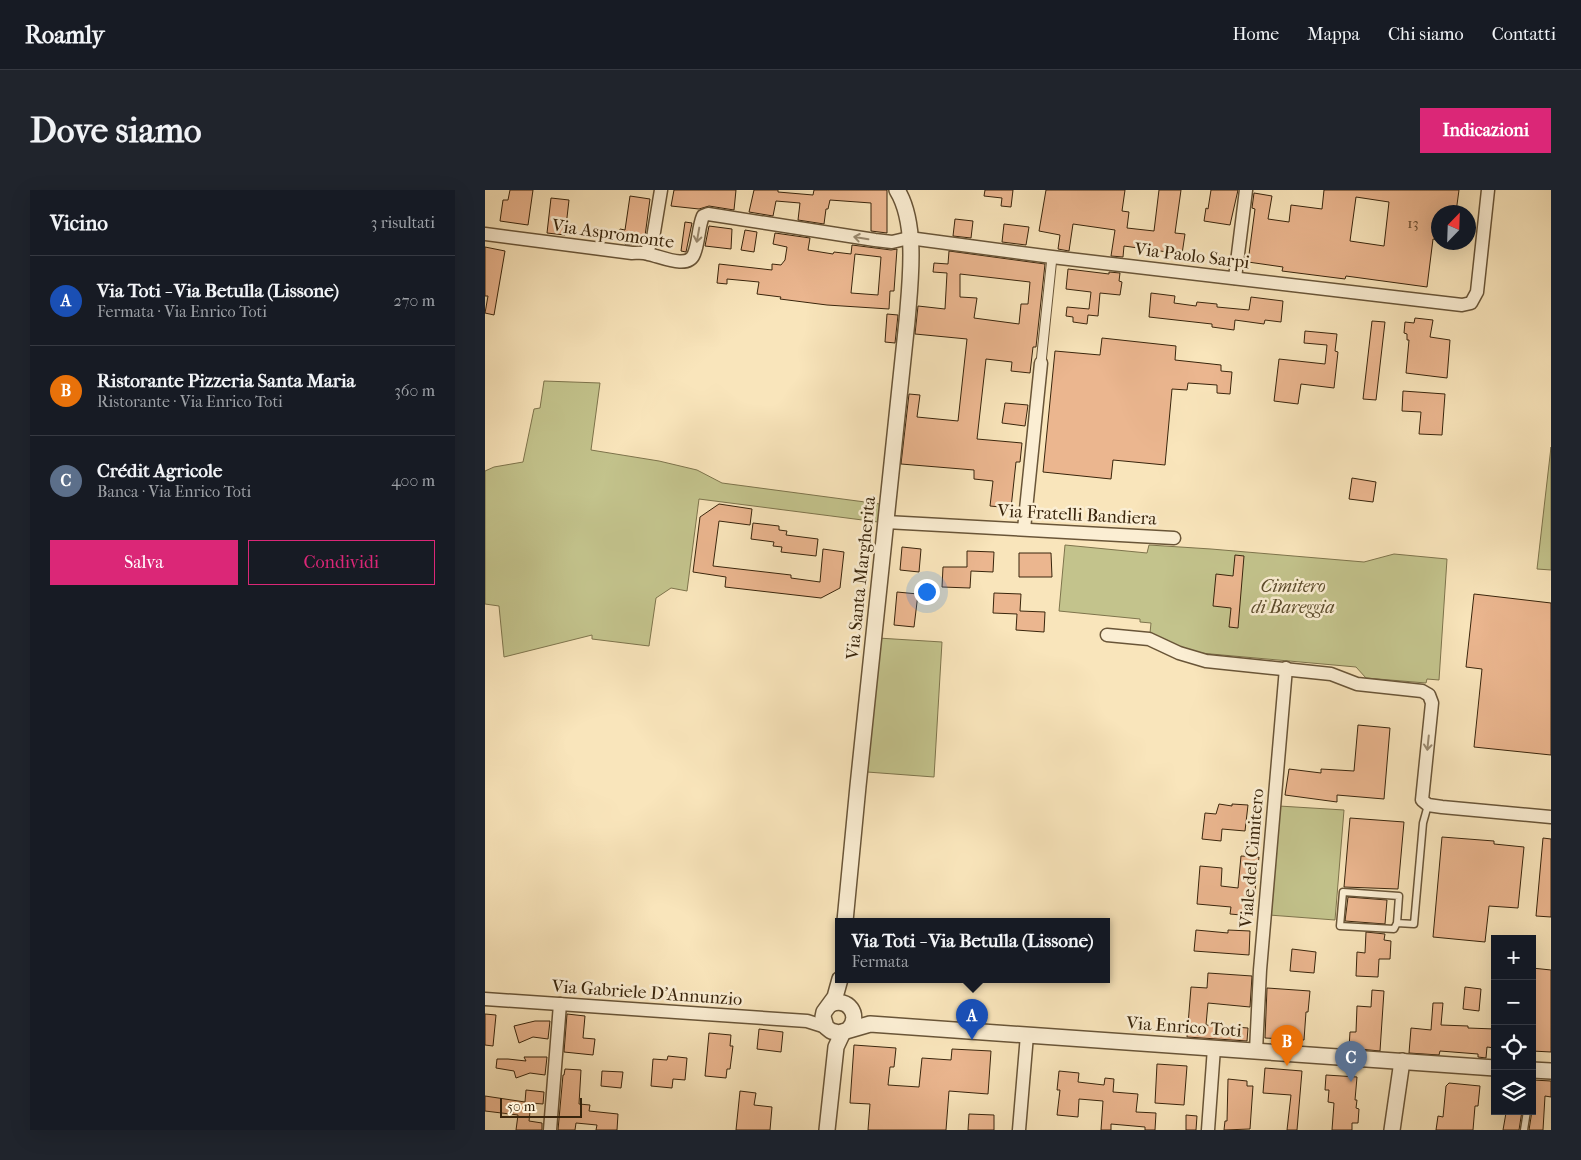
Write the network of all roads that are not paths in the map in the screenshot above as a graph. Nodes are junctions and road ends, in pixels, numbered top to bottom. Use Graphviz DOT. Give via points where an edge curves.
graph roads {
  1 [pos="661,190"];
  2 [pos="897,190"];
  3 [pos="1246,190"];
  4 [pos="1488,190"];
  5 [pos="485,234"];
  6 [pos="909,238"];
  7 [pos="646,253"];
  8 [pos="1052,258"];
  9 [pos="1235,278"];
  10 [pos="1041,362"];
  11 [pos="886,522"];
  12 [pos="1024,529"];
  13 [pos="1175,538"];
  14 [pos="1107,635"];
  15 [pos="1286,668"];
  16 [pos="1428,805"];
  17 [pos="1551,817"];
  18 [pos="845,918"];
  19 [pos="1397,923"];
  20 [pos="839,983"];
  21 [pos="485,999"];
  22 [pos="560,1004"];
  23 [pos="843,1006"];
  24 [pos="870,1024"];
  25 [pos="835,1027"];
  26 [pos="1027,1035"];
  27 [pos="1214,1048"];
  28 [pos="1256,1051"];
  29 [pos="1402,1061"];
  30 [pos="1491,1068"];
  31 [pos="1536,1071"];
  32 [pos="1551,1071"];
  33 [pos="1526,1115"];
  34 [pos="550,1130"];
  35 [pos="827,1130"];
  36 [pos="1019,1130"];
  37 [pos="1208,1130"];
  38 [pos="1393,1130"];
  39 [pos="1524,1130"];
  1 -- 7 [label="street" via="653,238"];
  2 -- 6 [label="street, Via Santa Margherita"];
  3 -- 9 [label="street"];
  4 -- 9 [label="street, Via Paolo Sarpi" via="1477,292 1471,304"];
  5 -- 7 [label="street, Via Aspromonte"];
  6 -- 7 [label="street, Via Aspromonte, one-way" via="892,242 875,240 708,214 703,216 691,260 683,262"];
  6 -- 8 [label="street, Via Paolo Sarpi"];
  6 -- 11 [label="street, Via Santa Margherita" via="911,270 907,321"];
  8 -- 9 [label="street, Via Paolo Sarpi"];
  8 -- 10 [label="street"];
  10 -- 12 [label="street"];
  11 -- 12 [label="street, Via Fratelli Bandiera"];
  11 -- 18 [label="street, Via Santa Margherita"];
  12 -- 13 [label="street, Via Fratelli Bandiera"];
  14 -- 15 [label="street" via="1149,639 1206,661"];
  15 -- 16 [label="street, one-way" via="1331,674 1357,684 1421,691 1429,695 1432,703 1422,800"];
  15 -- 28 [label="street, Viale del Cimitero"];
  16 -- 17 [label="street"];
  16 -- 19 [label="lane" via="1423,823 1414,924"];
  19 -- 19 [label="lane" via="1394,929 1340,926 1343,892 1399,896"];
  20 -- 23 [label="street" via="835,997"];
  21 -- 22 [label="street, Via Gabriele D'Annunzio"];
  22 -- 25 [label="street, Via Gabriele D'Annunzio" via="807,1021"];
  22 -- 34 [label="street"];
  23 -- 24 [label="street"];
  23 -- 25 [label="street" via="827,1007"];
  23 -- 25 [label="street" via="854,1022"];
  24 -- 25 [label="street, Via Enrico Toti"];
  24 -- 26 [label="street, Via Enrico Toti"];
  25 -- 35 [label="street" via="836,1047"];
  26 -- 27 [label="street, Via Enrico Toti"];
  26 -- 36 [label="street"];
  27 -- 28 [label="street, Via Enrico Toti"];
  27 -- 37 [label="street"];
  28 -- 29 [label="street, Via Enrico Toti"];
  29 -- 30 [label="street, Via Enrico Toti"];
  29 -- 38 [label="street"];
  31 -- 32 [label="street"];
  33 -- 39 [label="lane"];
}
